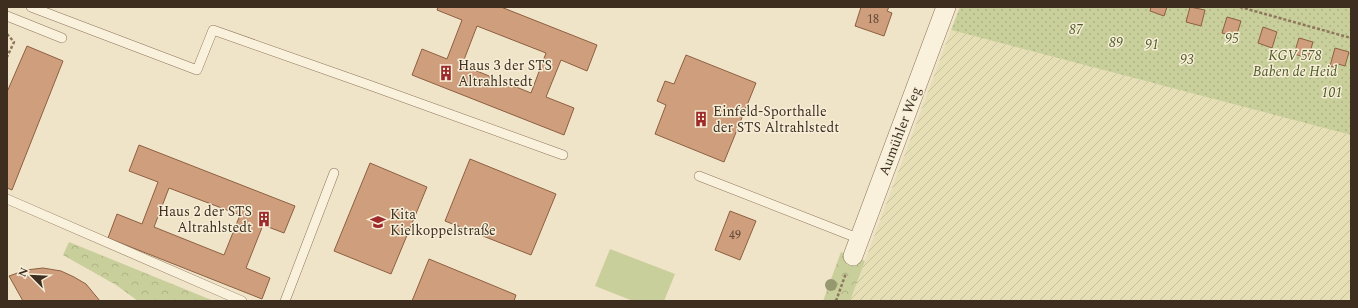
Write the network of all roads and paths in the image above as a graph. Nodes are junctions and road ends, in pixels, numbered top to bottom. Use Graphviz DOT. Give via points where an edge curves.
graph roads {
  1 [pos="31,7"];
  2 [pos="946,7"];
  3 [pos="1240,7"];
  4 [pos="7,16"];
  5 [pos="7,34"];
  6 [pos="62,38"];
  7 [pos="1351,38"];
  8 [pos="7,57"];
  9 [pos="563,156"];
  10 [pos="334,173"];
  11 [pos="699,176"];
  12 [pos="7,199"];
  13 [pos="860,238"];
  14 [pos="853,256"];
  15 [pos="242,301"];
  16 [pos="285,301"];
  17 [pos="836,301"];
  1 -- 9 [label="lane" via="197,70 213,30"];
  2 -- 13 [label="street, Aumühler Weg"];
  3 -- 7 [label="path"];
  4 -- 6 [label="lane"];
  5 -- 8 [label="path" via="14,42"];
  10 -- 16 [label="lane"];
  11 -- 13 [label="lane"];
  12 -- 15 [label="lane"];
  13 -- 14 [label="street, Aumühler Weg"];
  14 -- 17 [label="path"];
}
